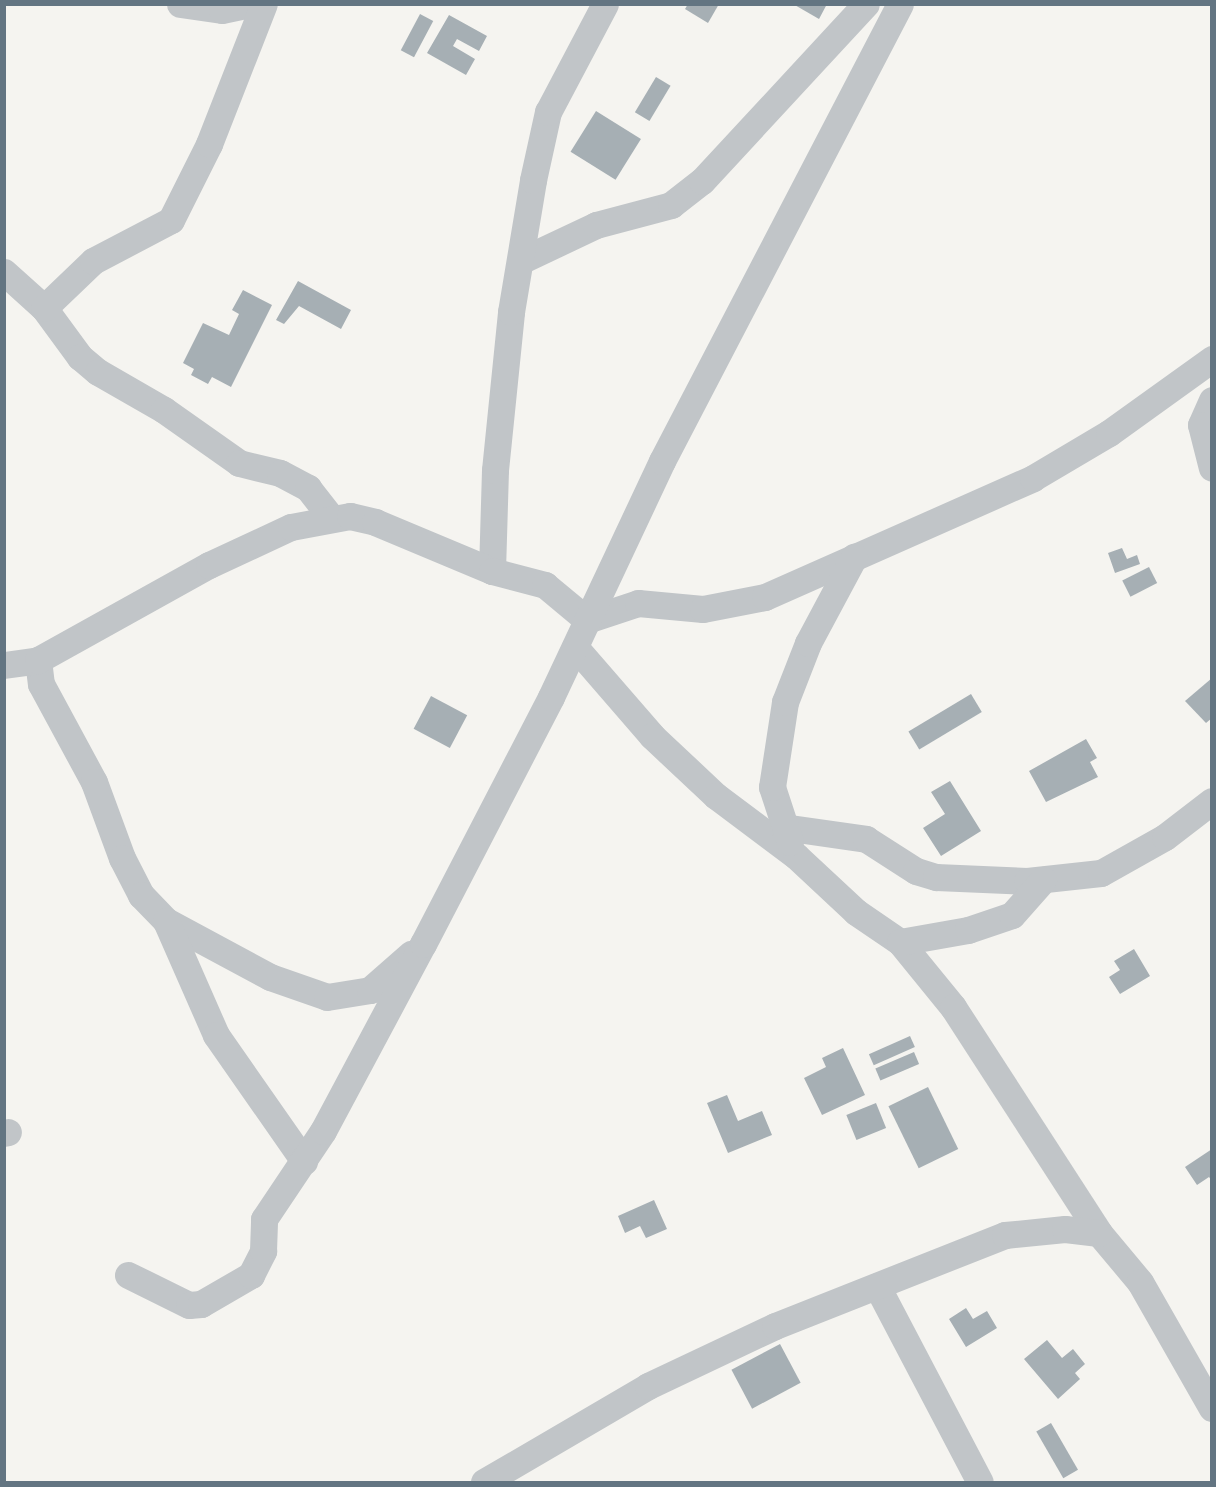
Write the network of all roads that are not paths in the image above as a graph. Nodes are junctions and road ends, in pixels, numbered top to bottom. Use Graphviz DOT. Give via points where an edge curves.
graph roads {
  1 [pos="180,4"];
  2 [pos="250,4"];
  3 [pos="264,4"];
  4 [pos="605,4"];
  5 [pos="866,4"];
  6 [pos="900,4"];
  7 [pos="520,261"];
  8 [pos="4,272"];
  9 [pos="44,308"];
  10 [pos="1212,359"];
  11 [pos="1212,400"];
  12 [pos="1212,468"];
  13 [pos="332,519"];
  14 [pos="854,557"];
  15 [pos="492,572"];
  16 [pos="587,620"];
  17 [pos="575,647"];
  18 [pos="38,660"];
  19 [pos="4,665"];
  20 [pos="1212,801"];
  21 [pos="783,827"];
  22 [pos="796,856"];
  23 [pos="1043,880"];
  24 [pos="166,921"];
  25 [pos="900,942"];
  26 [pos="423,944"];
  27 [pos="304,1161"];
  28 [pos="1099,1233"];
  29 [pos="128,1275"];
  30 [pos="877,1286"];
  31 [pos="1212,1408"];
  32 [pos="484,1482"];
  33 [pos="981,1482"];
  1 -- 2 [label="street" via="222,10"];
  3 -- 9 [label="street" via="209,144 171,220 93,261"];
  4 -- 7 [label="street" via="548,112"];
  5 -- 7 [label="street" via="702,181 679,199 643,215 596,225"];
  6 -- 16 [label="street" via="662,461"];
  7 -- 15 [label="street" via="495,470"];
  8 -- 9 [label="street"];
  9 -- 13 [label="street" via="80,357 98,372 164,410 239,463 280,473 308,488"];
  10 -- 14 [label="street" via="1109,433 1033,478"];
  11 -- 12 [label="street" via="1201,425"];
  13 -- 15 [label="street" via="350,516 375,522"];
  13 -- 18 [label="street" via="291,527 209,565"];
  14 -- 16 [label="street" via="765,597 703,609 638,603"];
  14 -- 21 [label="street" via="808,643 785,702 772,787"];
  15 -- 16 [label="street" via="545,585"];
  16 -- 17 [label="street"];
  17 -- 22 [label="street" via="689,772"];
  17 -- 26 [label="street"];
  18 -- 19 [label="street"];
  18 -- 24 [label="street" via="41,684 94,782 122,858 141,895"];
  20 -- 23 [label="street" via="1165,837 1101,873"];
  21 -- 22 [label="street"];
  21 -- 23 [label="street" via="866,839 916,871 936,877"];
  22 -- 25 [label="street" via="856,912"];
  23 -- 25 [label="street" via="1012,915 968,930"];
  24 -- 26 [label="street" via="270,977 327,997 370,990"];
  24 -- 27 [label="street" via="216,1035"];
  25 -- 28 [label="street" via="953,1007"];
  26 -- 27 [label="street"];
  27 -- 29 [label="street" via="264,1219 259,1260 251,1275 239,1283 189,1305"];
  28 -- 30 [label="street" via="1065,1229 1005,1235"];
  28 -- 31 [label="street" via="1140,1282"];
  30 -- 32 [label="street" via="776,1326 659,1381"];
  30 -- 33 [label="street"];
}
